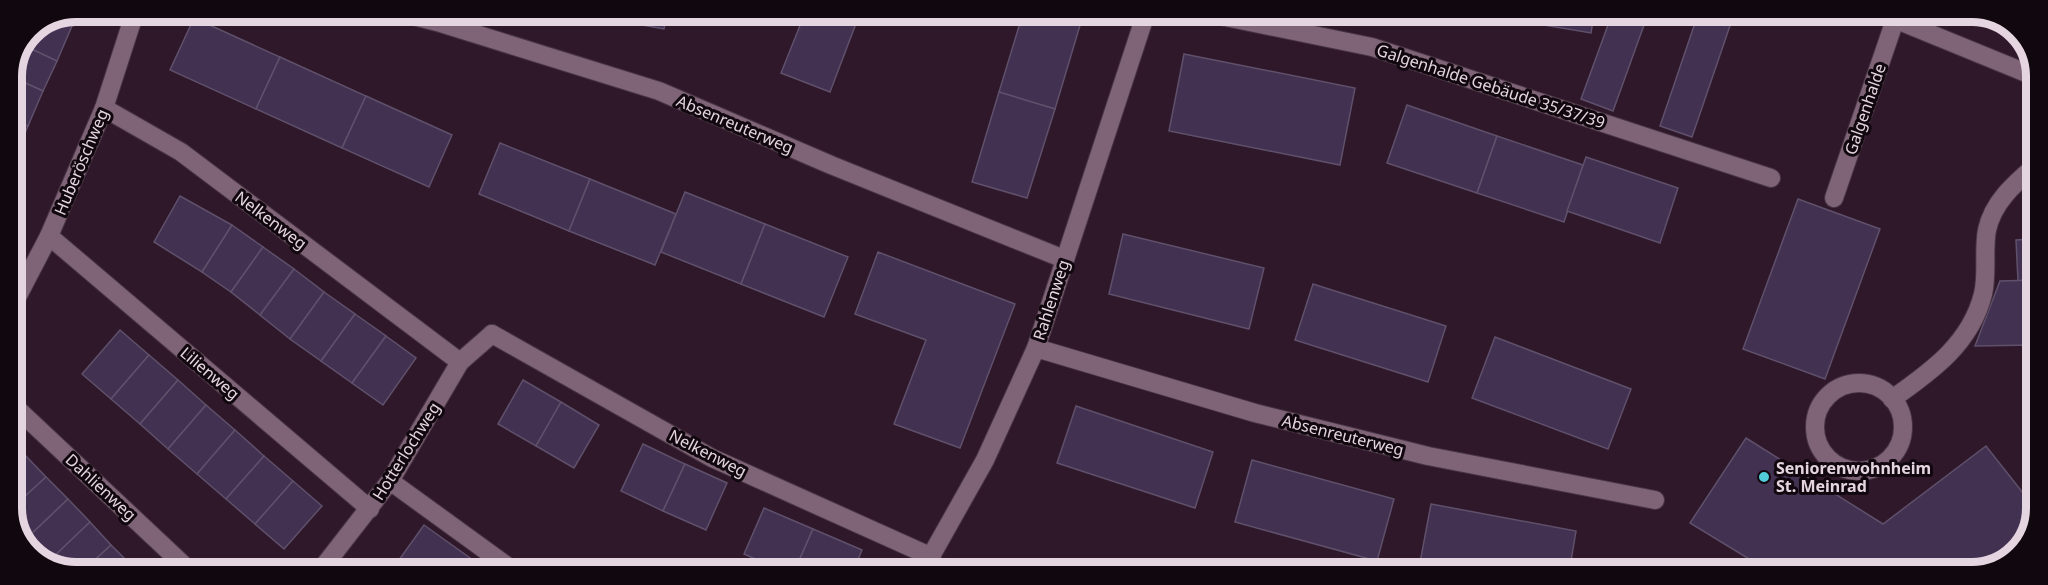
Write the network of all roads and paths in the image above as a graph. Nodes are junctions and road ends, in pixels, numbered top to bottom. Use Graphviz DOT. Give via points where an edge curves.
graph roads {
  1 [pos="132,22"];
  2 [pos="437,22"];
  3 [pos="1143,22"];
  4 [pos="1250,22"];
  5 [pos="1887,22"];
  6 [pos="1901,22"];
  7 [pos="2025,72"];
  8 [pos="104,108"];
  9 [pos="2025,174"];
  10 [pos="1771,178"];
  11 [pos="1834,198"];
  12 [pos="49,236"];
  13 [pos="1064,259"];
  14 [pos="22,287"];
  15 [pos="492,334"];
  16 [pos="1036,348"];
  17 [pos="460,362"];
  18 [pos="1892,399"];
  19 [pos="23,414"];
  20 [pos="390,481"];
  21 [pos="1655,500"];
  22 [pos="370,509"];
  23 [pos="180,562"];
  24 [pos="327,562"];
  25 [pos="502,562"];
  26 [pos="921,562"];
  27 [pos="929,562"];
  1 -- 8 [label="street, Huberöschweg"];
  2 -- 13 [label="street, Absenreuterweg" via="659,91"];
  3 -- 13 [label="street, Rahlenweg"];
  4 -- 10 [label="street, Galgenhalde Gebäude 35/37/39" via="1372,47"];
  5 -- 11 [label="street, Galgenhalde"];
  6 -- 7 [label="street, Galgenhalde"];
  8 -- 12 [label="street, Huberöschweg"];
  8 -- 17 [label="street, Nelkenweg" via="182,152"];
  9 -- 18 [label="street" via="2008,188 1987,230 1983,294 1963,338 1949,356"];
  12 -- 14 [label="street, Huberöschweg"];
  12 -- 22 [label="street, Lilienweg"];
  13 -- 16 [label="street, Rahlenweg"];
  15 -- 17 [label="street, Hotterlochweg"];
  15 -- 26 [label="street, Nelkenweg" via="712,458"];
  16 -- 21 [label="street, Absenreuterweg" via="1255,413 1428,456"];
  16 -- 27 [label="street, Rahlenweg" via="985,460"];
  17 -- 20 [label="street, Hotterlochweg"];
  18 -- 18 [label="street" via="1904,426 1894,455 1869,471 1855,472 1829,460 1815,436 1819,408 1827,396 1852,384 1867,384"];
  19 -- 23 [label="street, Dahlienweg"];
  20 -- 22 [label="street, Hotterlochweg"];
  20 -- 25 [label="street"];
  22 -- 24 [label="street, Hotterlochweg"];
}
